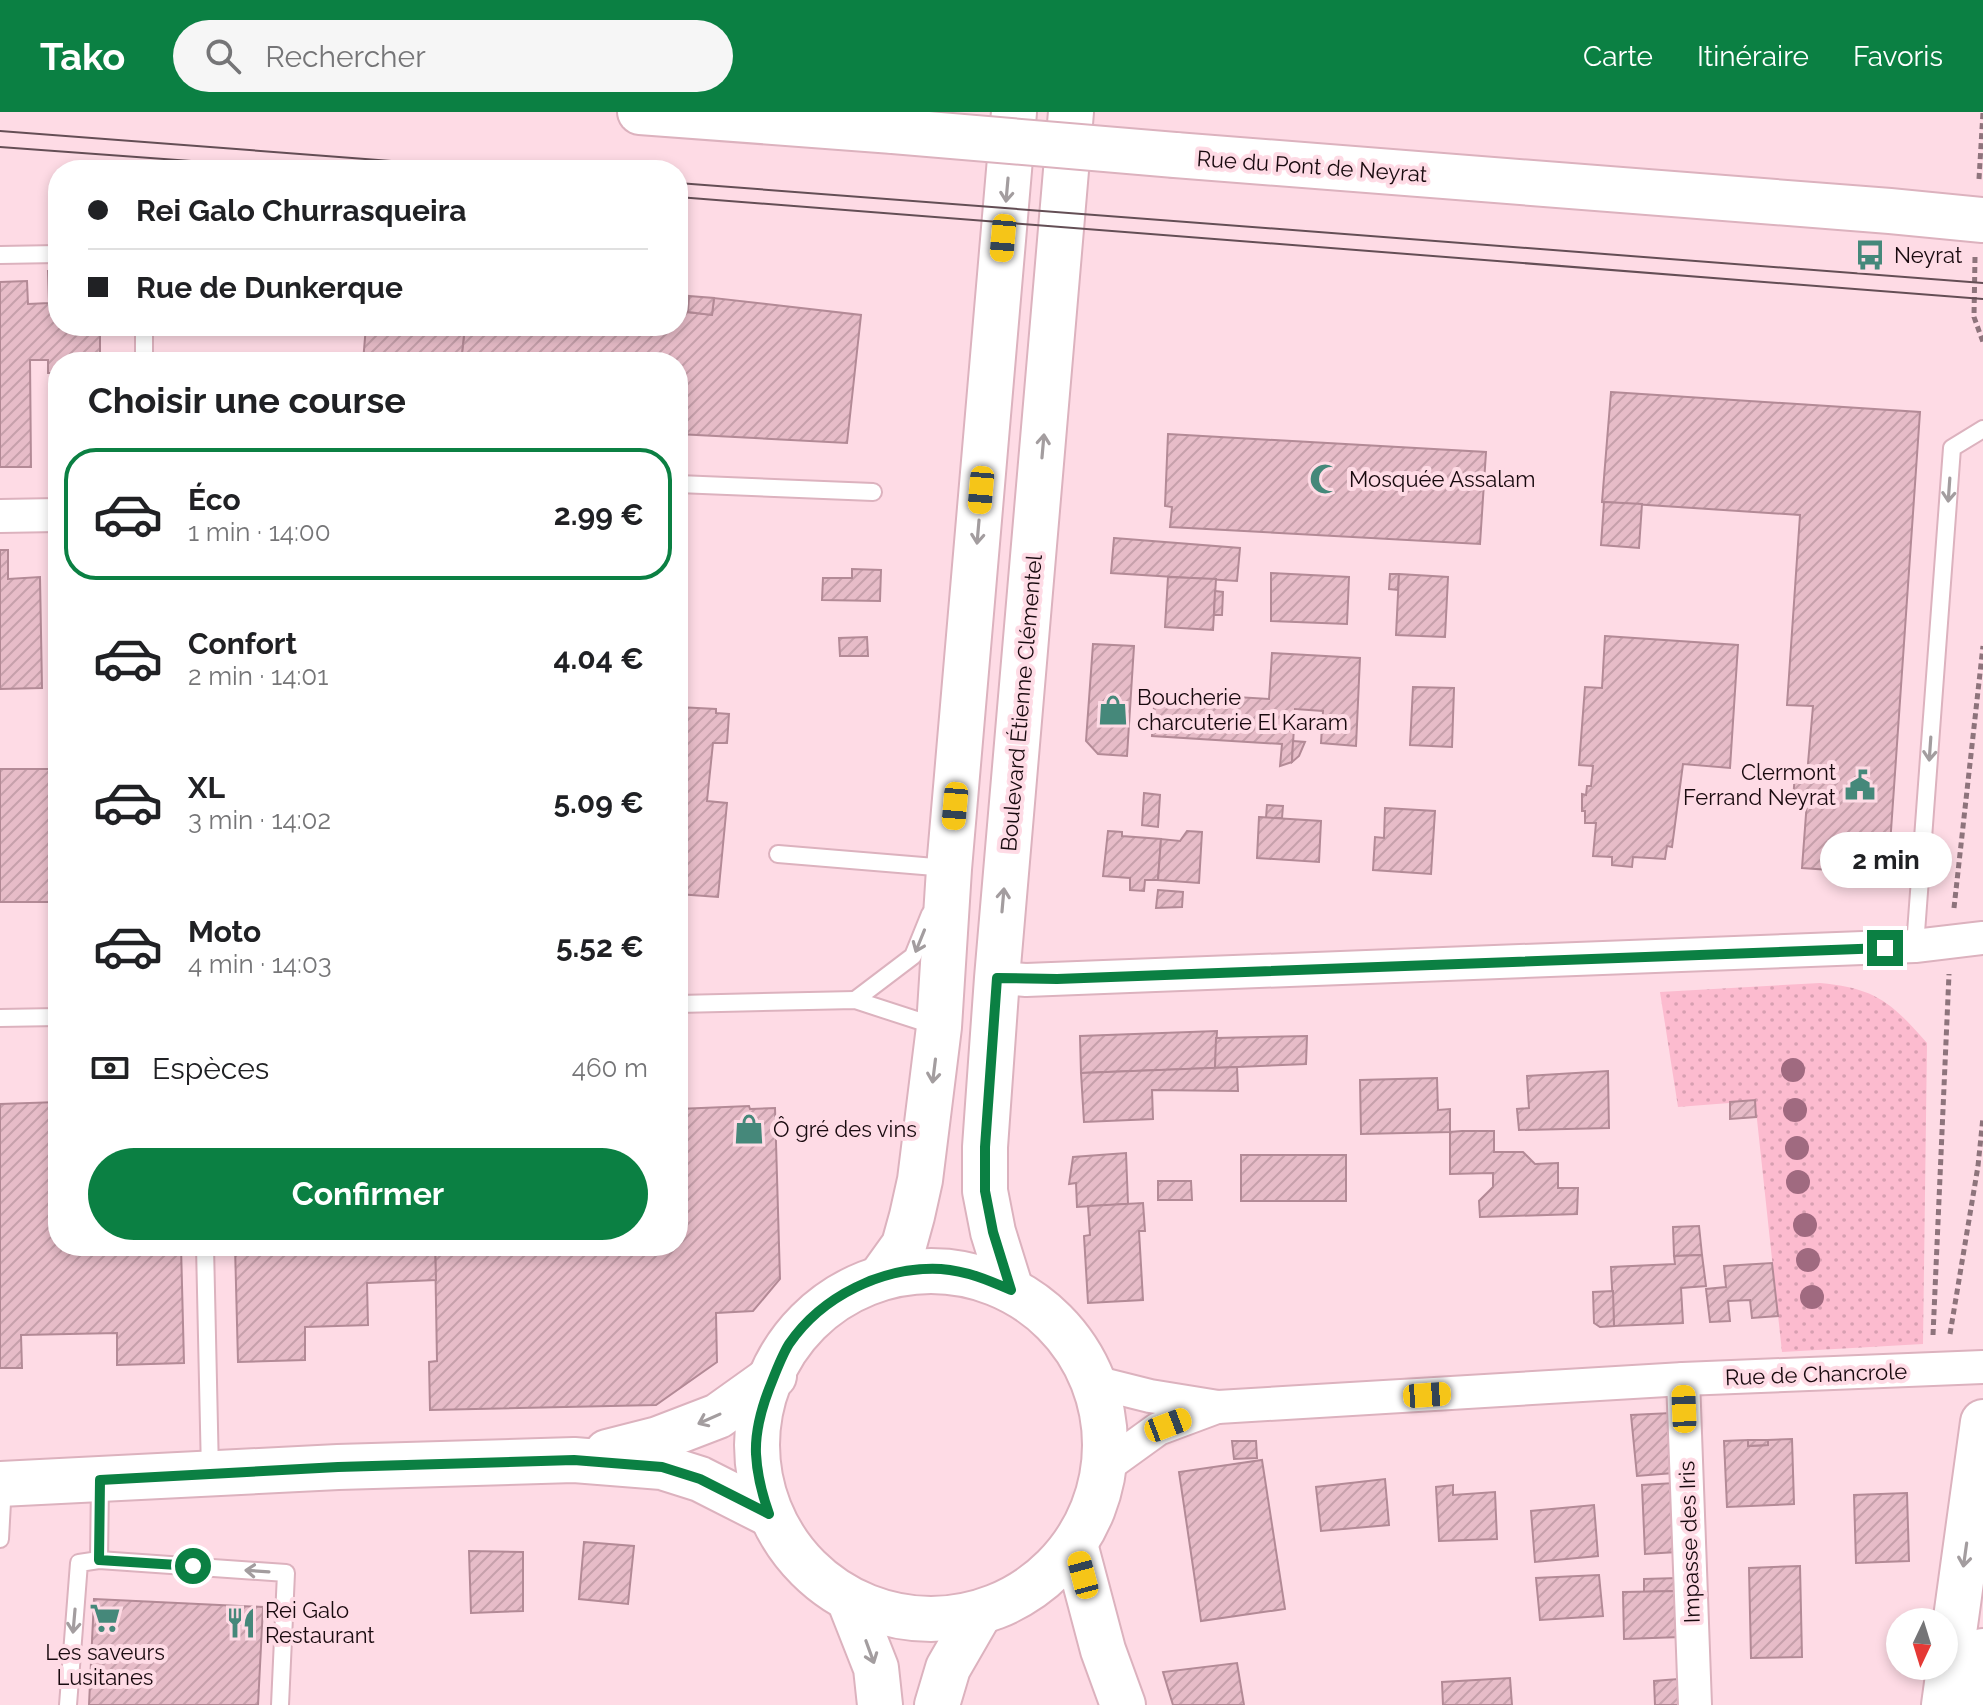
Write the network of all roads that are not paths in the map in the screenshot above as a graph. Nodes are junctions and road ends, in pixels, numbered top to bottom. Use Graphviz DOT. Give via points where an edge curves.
graph roads {
  1 [pos="640,112"];
  2 [pos="1014,112"];
  3 [pos="1071,112"];
  4 [pos="1979,219"];
  5 [pos="48,254"];
  6 [pos="0,255"];
  7 [pos="1983,429"];
  8 [pos="688,484"];
  9 [pos="873,492"];
  10 [pos="48,515"];
  11 [pos="0,516"];
  12 [pos="778,854"];
  13 [pos="949,869"];
  14 [pos="1983,938"];
  15 [pos="1915,946"];
  16 [pos="997,978"];
  17 [pos="855,1000"];
  18 [pos="688,1004"];
  19 [pos="48,1017"];
  20 [pos="0,1018"];
  21 [pos="939,1027"];
  22 [pos="205,1256"];
  23 [pos="881,1277"];
  24 [pos="1011,1290"];
  25 [pos="1983,1367"];
  26 [pos="774,1376"];
  27 [pos="1683,1379"];
  28 [pos="1094,1382"];
  29 [pos="1218,1407"];
  30 [pos="1983,1422"];
  31 [pos="574,1460"];
  32 [pos="1104,1468"];
  33 [pos="210,1475"];
  34 [pos="100,1480"];
  35 [pos="1,1484"];
  36 [pos="769,1514"];
  37 [pos="0,1539"];
  38 [pos="1076,1548"];
  39 [pos="99,1560"];
  40 [pos="850,1602"];
  41 [pos="978,1616"];
  42 [pos="1983,1651"];
  43 [pos="68,1705"];
  44 [pos="280,1705"];
  45 [pos="880,1705"];
  46 [pos="937,1705"];
  47 [pos="1123,1705"];
  48 [pos="1695,1705"];
  49 [pos="1944,1705"];
  50 [pos="1976,1705"];
  1 -- 4 [label="main road, Rue du Pont de Neyrat, bridge"];
  2 -- 13 [label="main road, one-way"];
  16 -- 3 [label="main road, Boulevard Étienne Clémentel, one-way"];
  5 -- 6 [label="lane"];
  7 -- 15 [label="lane, one-way" via="1952,448"];
  8 -- 9 [label="lane"];
  10 -- 11 [label="street"];
  12 -- 13 [label="lane"];
  13 -- 17 [label="lane, one-way" via="913,956"];
  13 -- 21 [label="main road"];
  14 -- 15 [label="street"];
  15 -- 16 [label="street"];
  16 -- 24 [label="main road, Boulevard Étienne Clémentel" via="985,1191"];
  17 -- 18 [label="lane"];
  17 -- 21 [label="lane"];
  19 -- 20 [label="lane"];
  21 -- 23 [label="main road, one-way" via="912,1216 904,1245"];
  22 -- 33 [label="lane"];
  23 -- 24 [label="main road" via="941,1269 976,1275"];
  23 -- 26 [label="main road" via="847,1291 814,1315 788,1346"];
  24 -- 28 [label="main road" via="1069,1336"];
  25 -- 27 [label="street, Rue de Chancrole" via="1939,1359"];
  26 -- 31 [label="main road, one-way" via="718,1416 658,1439"];
  26 -- 36 [label="main road" via="760,1414 756,1452"];
  27 -- 29 [label="street, Rue de Chancrole"];
  27 -- 48 [label="street, Impasse des Iris"];
  28 -- 29 [label="street, Rue de Chancrole"];
  28 -- 32 [label="main road" via="1106,1430"];
  29 -- 32 [label="street, Rue de Chancrole" via="1158,1429"];
  30 -- 49 [label="main road, one-way"];
  31 -- 33 [label="main road"];
  31 -- 36 [label="main road" via="662,1467 700,1479"];
  32 -- 38 [label="main road"];
  33 -- 34 [label="main road"];
  34 -- 35 [label="main road"];
  34 -- 39 [label="lane"];
  35 -- 37 [label="lane"];
  36 -- 40 [label="main road" via="817,1578"];
  38 -- 41 [label="main road" via="1035,1585"];
  38 -- 47 [label="main road"];
  39 -- 43 [label="lane, one-way" via="79,1563"];
  44 -- 39 [label="lane, one-way" via="286,1573"];
  40 -- 41 [label="main road" via="897,1616"];
  40 -- 45 [label="main road, one-way" via="876,1668"];
  41 -- 46 [label="main road" via="948,1668"];
  42 -- 50 [label="main road"];
}
